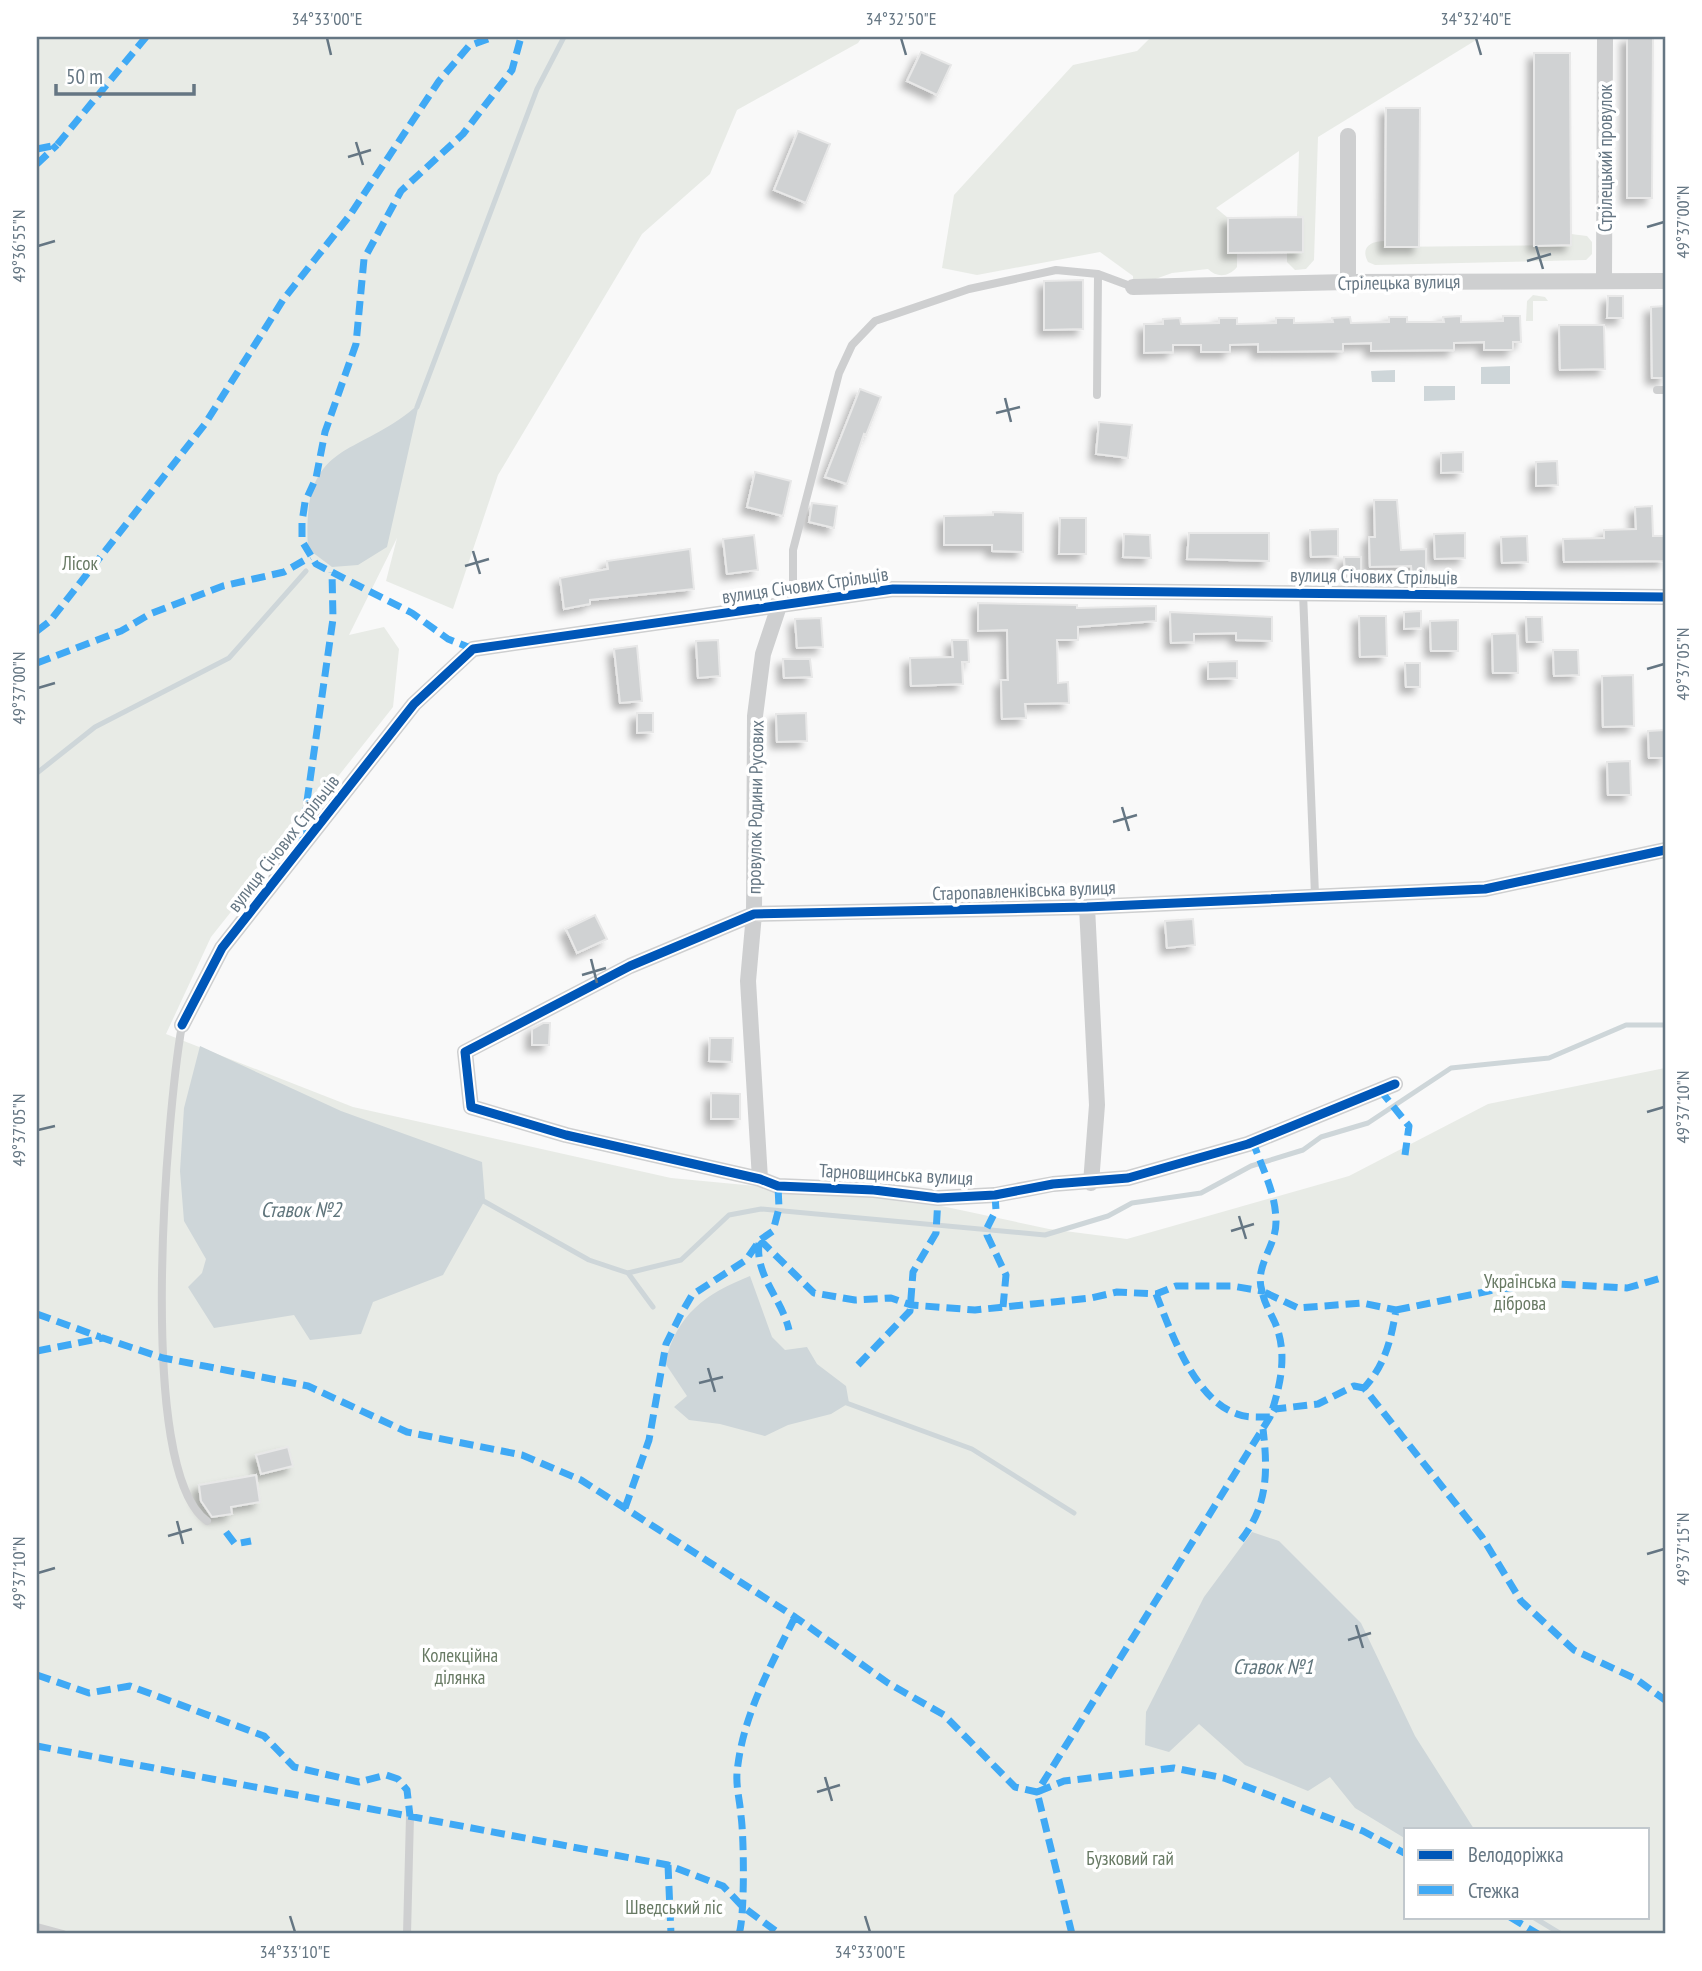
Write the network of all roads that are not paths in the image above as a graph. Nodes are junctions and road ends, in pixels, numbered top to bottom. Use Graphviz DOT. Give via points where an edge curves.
graph roads {
  1 [pos="1605,37"];
  2 [pos="1348,136"];
  3 [pos="1098,274"];
  4 [pos="1604,279"];
  5 [pos="1665,281"];
  6 [pos="1348,282"];
  7 [pos="1133,287"];
  8 [pos="1097,395"];
  9 [pos="1303,593"];
  10 [pos="1665,597"];
  11 [pos="786,605"];
  12 [pos="1665,850"];
  13 [pos="1315,895"];
  14 [pos="1087,907"];
  15 [pos="754,914"];
  16 [pos="182,1025"];
  17 [pos="1395,1084"];
  18 [pos="471,1107"];
  19 [pos="760,1179"];
  20 [pos="1091,1183"];
  21 [pos="207,1521"];
  22 [pos="411,1816"];
  23 [pos="37,1927"];
  24 [pos="63,1934"];
  25 [pos="407,1934"];
  1 -- 4 [label="street, Стрілецький провулок"];
  2 -- 6 [label="street"];
  3 -- 7 [label="lane"];
  3 -- 8 [label="lane"];
  3 -- 11 [label="lane" via="1056,270 970,289 875,321 852,345 839,373 793,550"];
  4 -- 5 [label="street, Стрілецька вулиця"];
  4 -- 6 [label="street, Стрілецька вулиця"];
  6 -- 7 [label="street, Стрілецька вулиця"];
  9 -- 10 [label="street, вулиця Січових Стрільців"];
  9 -- 11 [label="street, вулиця Січових Стрільців" via="893,589"];
  9 -- 13 [label="lane"];
  11 -- 15 [label="street, провулок Родини Русових" via="763,654 755,716"];
  11 -- 16 [label="street, вулиця Січових Стрільців" via="473,649 414,704 222,948"];
  12 -- 13 [label="street, Старопавленківська вулиця" via="1485,889"];
  13 -- 14 [label="street, Старопавленківська вулиця"];
  14 -- 15 [label="street, Старопавленківська вулиця"];
  14 -- 20 [label="street" via="1097,1105"];
  15 -- 18 [label="street, Старопавленківська вулиця" via="630,966 465,1052"];
  15 -- 19 [label="street, провулок Родини Русових" via="748,981"];
  16 -- 21 [label="lane" via="164,1223 163,1369 170,1436 182,1485 195,1513"];
  17 -- 20 [label="street, Тарновщинська вулиця" via="1248,1144 1128,1178"];
  18 -- 19 [label="street, Тарновщинська вулиця" via="566,1135"];
  19 -- 20 [label="street, Тарновщинська вулиця" via="778,1186 938,1198"];
  22 -- 25 [label="lane"];
  23 -- 24 [label="lane"];
}
